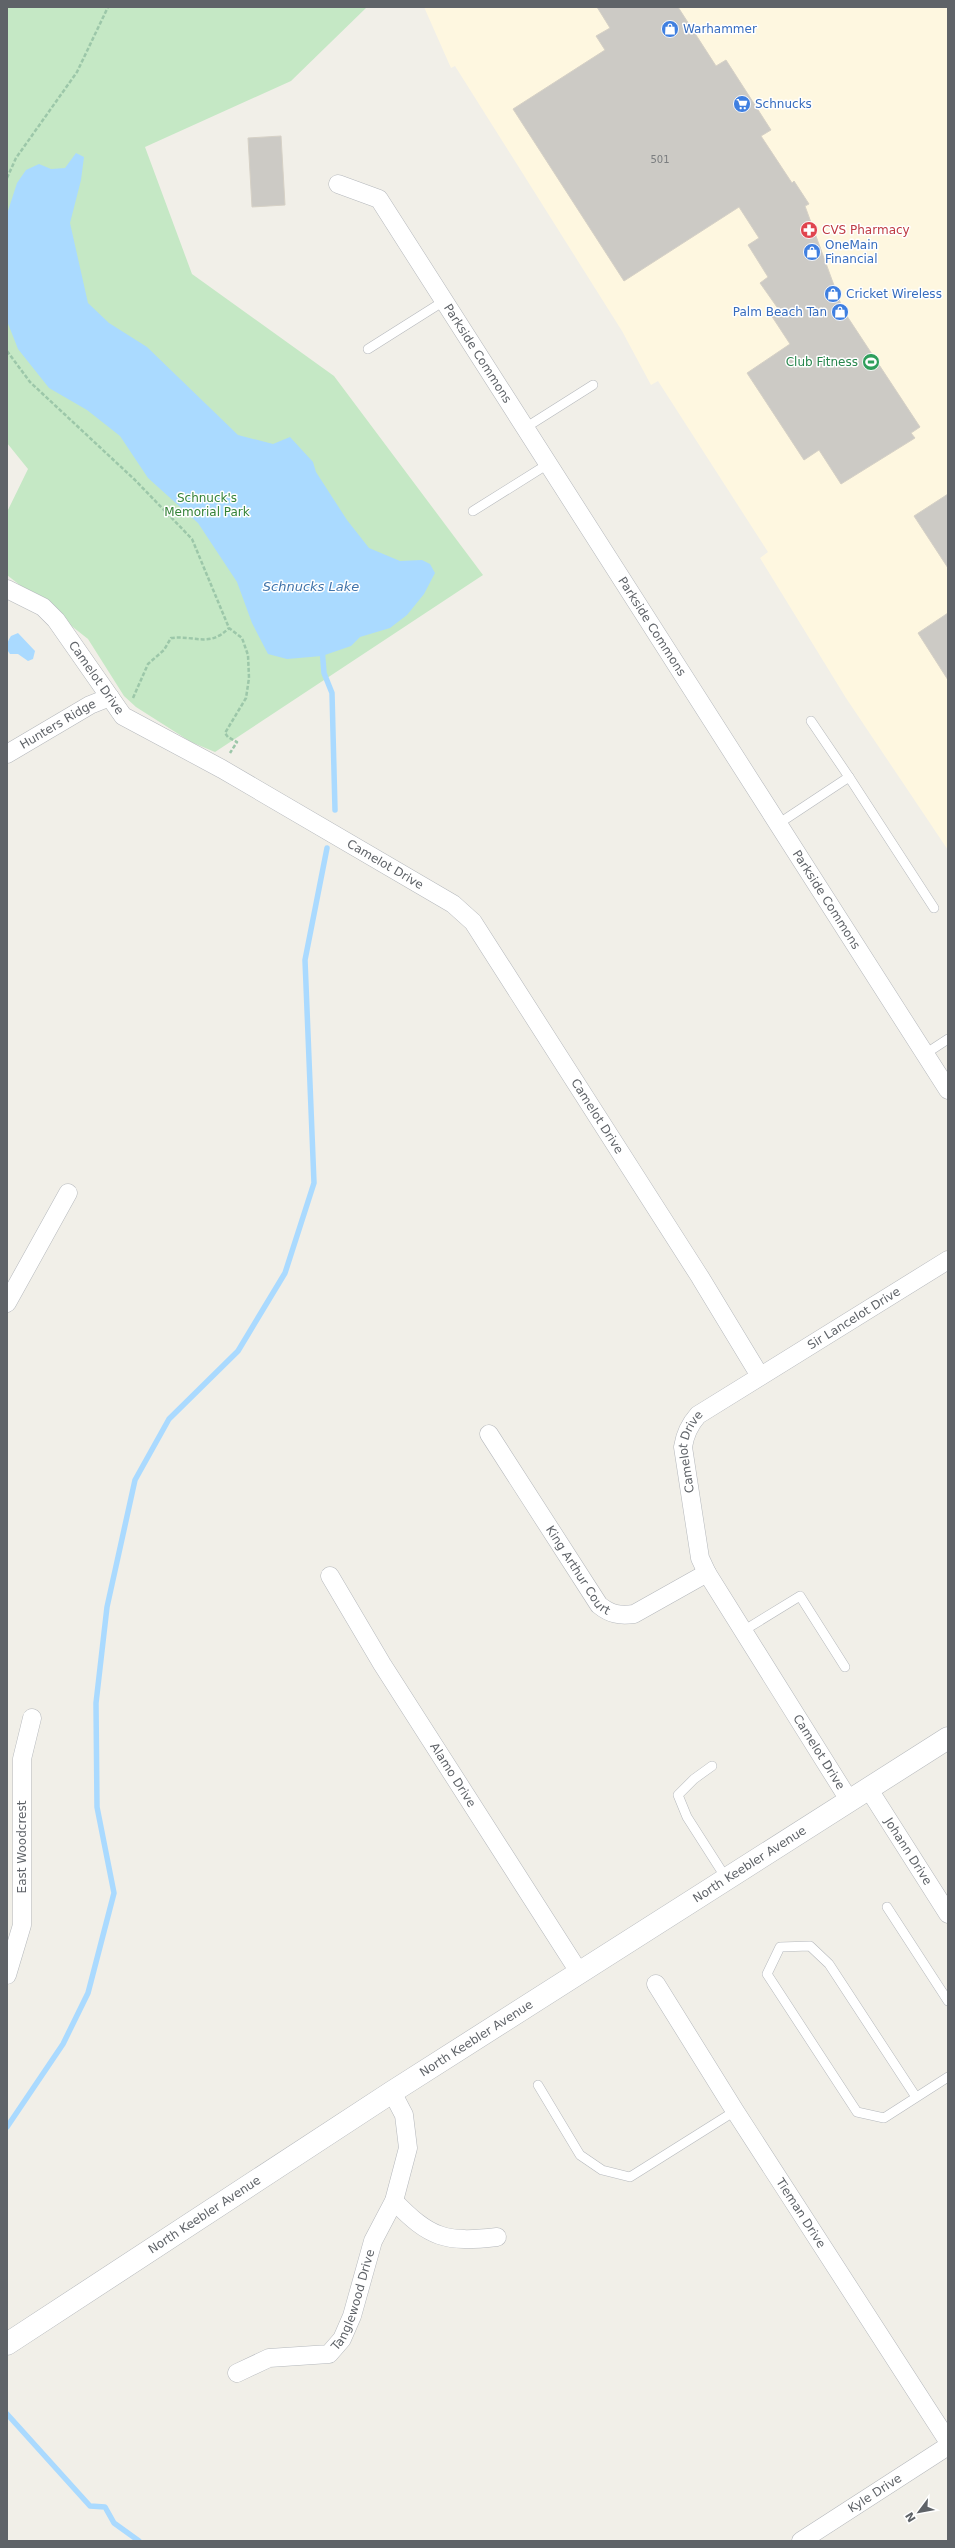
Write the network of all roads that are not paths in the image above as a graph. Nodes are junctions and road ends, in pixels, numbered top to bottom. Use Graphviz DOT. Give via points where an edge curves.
graph roads {
  1 [pos="338,184"];
  2 [pos="444,301"];
  3 [pos="368,349"];
  4 [pos="593,385"];
  5 [pos="525,428"];
  6 [pos="548,464"];
  7 [pos="473,511"];
  8 [pos="7,589"];
  9 [pos="110,697"];
  10 [pos="811,720"];
  11 [pos="7,754"];
  12 [pos="848,777"];
  13 [pos="778,824"];
  14 [pos="934,908"];
  15 [pos="948,1039"];
  16 [pos="925,1054"];
  17 [pos="948,1090"];
  18 [pos="68,1193"];
  19 [pos="948,1260"];
  20 [pos="7,1303"];
  21 [pos="760,1376"];
  22 [pos="489,1434"];
  23 [pos="707,1573"];
  24 [pos="330,1576"];
  25 [pos="743,1630"];
  26 [pos="845,1667"];
  27 [pos="32,1718"];
  28 [pos="948,1738"];
  29 [pos="712,1766"];
  30 [pos="868,1788"];
  31 [pos="849,1800"];
  32 [pos="726,1878"];
  33 [pos="887,1907"];
  34 [pos="948,1914"];
  35 [pos="579,1972"];
  36 [pos="7,1975"];
  37 [pos="656,1984"];
  38 [pos="948,2001"];
  39 [pos="948,2077"];
  40 [pos="538,2085"];
  41 [pos="392,2092"];
  42 [pos="916,2097"];
  43 [pos="735,2111"];
  44 [pos="394,2201"];
  45 [pos="496,2237"];
  46 [pos="7,2344"];
  47 [pos="237,2373"];
  48 [pos="948,2441"];
  49 [pos="948,2446"];
  50 [pos="801,2541"];
  1 -- 2 [label="street, Parkside Commons" via="379,199"];
  2 -- 3 [label="lane"];
  2 -- 5 [label="street, Parkside Commons"];
  4 -- 5 [label="lane"];
  5 -- 6 [label="street, Parkside Commons"];
  6 -- 7 [label="lane"];
  6 -- 13 [label="street, Parkside Commons"];
  8 -- 9 [label="street, Camelot Drive" via="43,607 56,620"];
  9 -- 11 [label="street, Hunters Ridge" via="90,705"];
  9 -- 21 [label="street, Camelot Drive" via="124,716 222,769 453,904 473,922 700,1277"];
  10 -- 12 [label="lane"];
  12 -- 13 [label="lane"];
  12 -- 14 [label="lane"];
  13 -- 16 [label="street, Parkside Commons"];
  15 -- 16 [label="lane"];
  16 -- 17 [label="street, Parkside Commons"];
  18 -- 20 [label="street"];
  19 -- 21 [label="street, Sir Lancelot Drive"];
  21 -- 23 [label="street, Camelot Drive" via="698,1415 684,1437 683,1447 700,1558"];
  22 -- 23 [label="street, King Arthur Court" via="599,1605 608,1612 621,1616 634,1614"];
  23 -- 25 [label="street, Camelot Drive"];
  24 -- 35 [label="street, Alamo Drive" via="382,1664"];
  25 -- 26 [label="lane" via="800,1596"];
  25 -- 31 [label="street, Camelot Drive"];
  27 -- 36 [label="street, East Woodcrest" via="22,1760 22,1925"];
  28 -- 30 [label="street, North Keebler Avenue"];
  29 -- 32 [label="lane" via="694,1778 678,1795 680,1805"];
  30 -- 31 [label="street, North Keebler Avenue"];
  30 -- 34 [label="street, Johann Drive"];
  31 -- 32 [label="street, North Keebler Avenue"];
  32 -- 35 [label="street, North Keebler Avenue"];
  33 -- 38 [label="lane"];
  35 -- 41 [label="street, North Keebler Avenue"];
  37 -- 43 [label="street, Tieman Drive"];
  39 -- 42 [label="lane"];
  40 -- 43 [label="lane" via="580,2155 602,2170 630,2177"];
  41 -- 44 [label="street, Tanglewood Drive" via="404,2115 408,2148"];
  41 -- 46 [label="street, North Keebler Avenue"];
  42 -- 42 [label="lane" via="884,2118 857,2112 767,1974 780,1947 810,1946 830,1964"];
  43 -- 48 [label="street, Tieman Drive"];
  44 -- 45 [label="street" via="416,2223 434,2234 470,2240"];
  44 -- 47 [label="street, Tanglewood Drive" via="373,2241 352,2316 338,2344 329,2354 269,2358"];
  49 -- 50 [label="street, Kyle Drive"];
}
